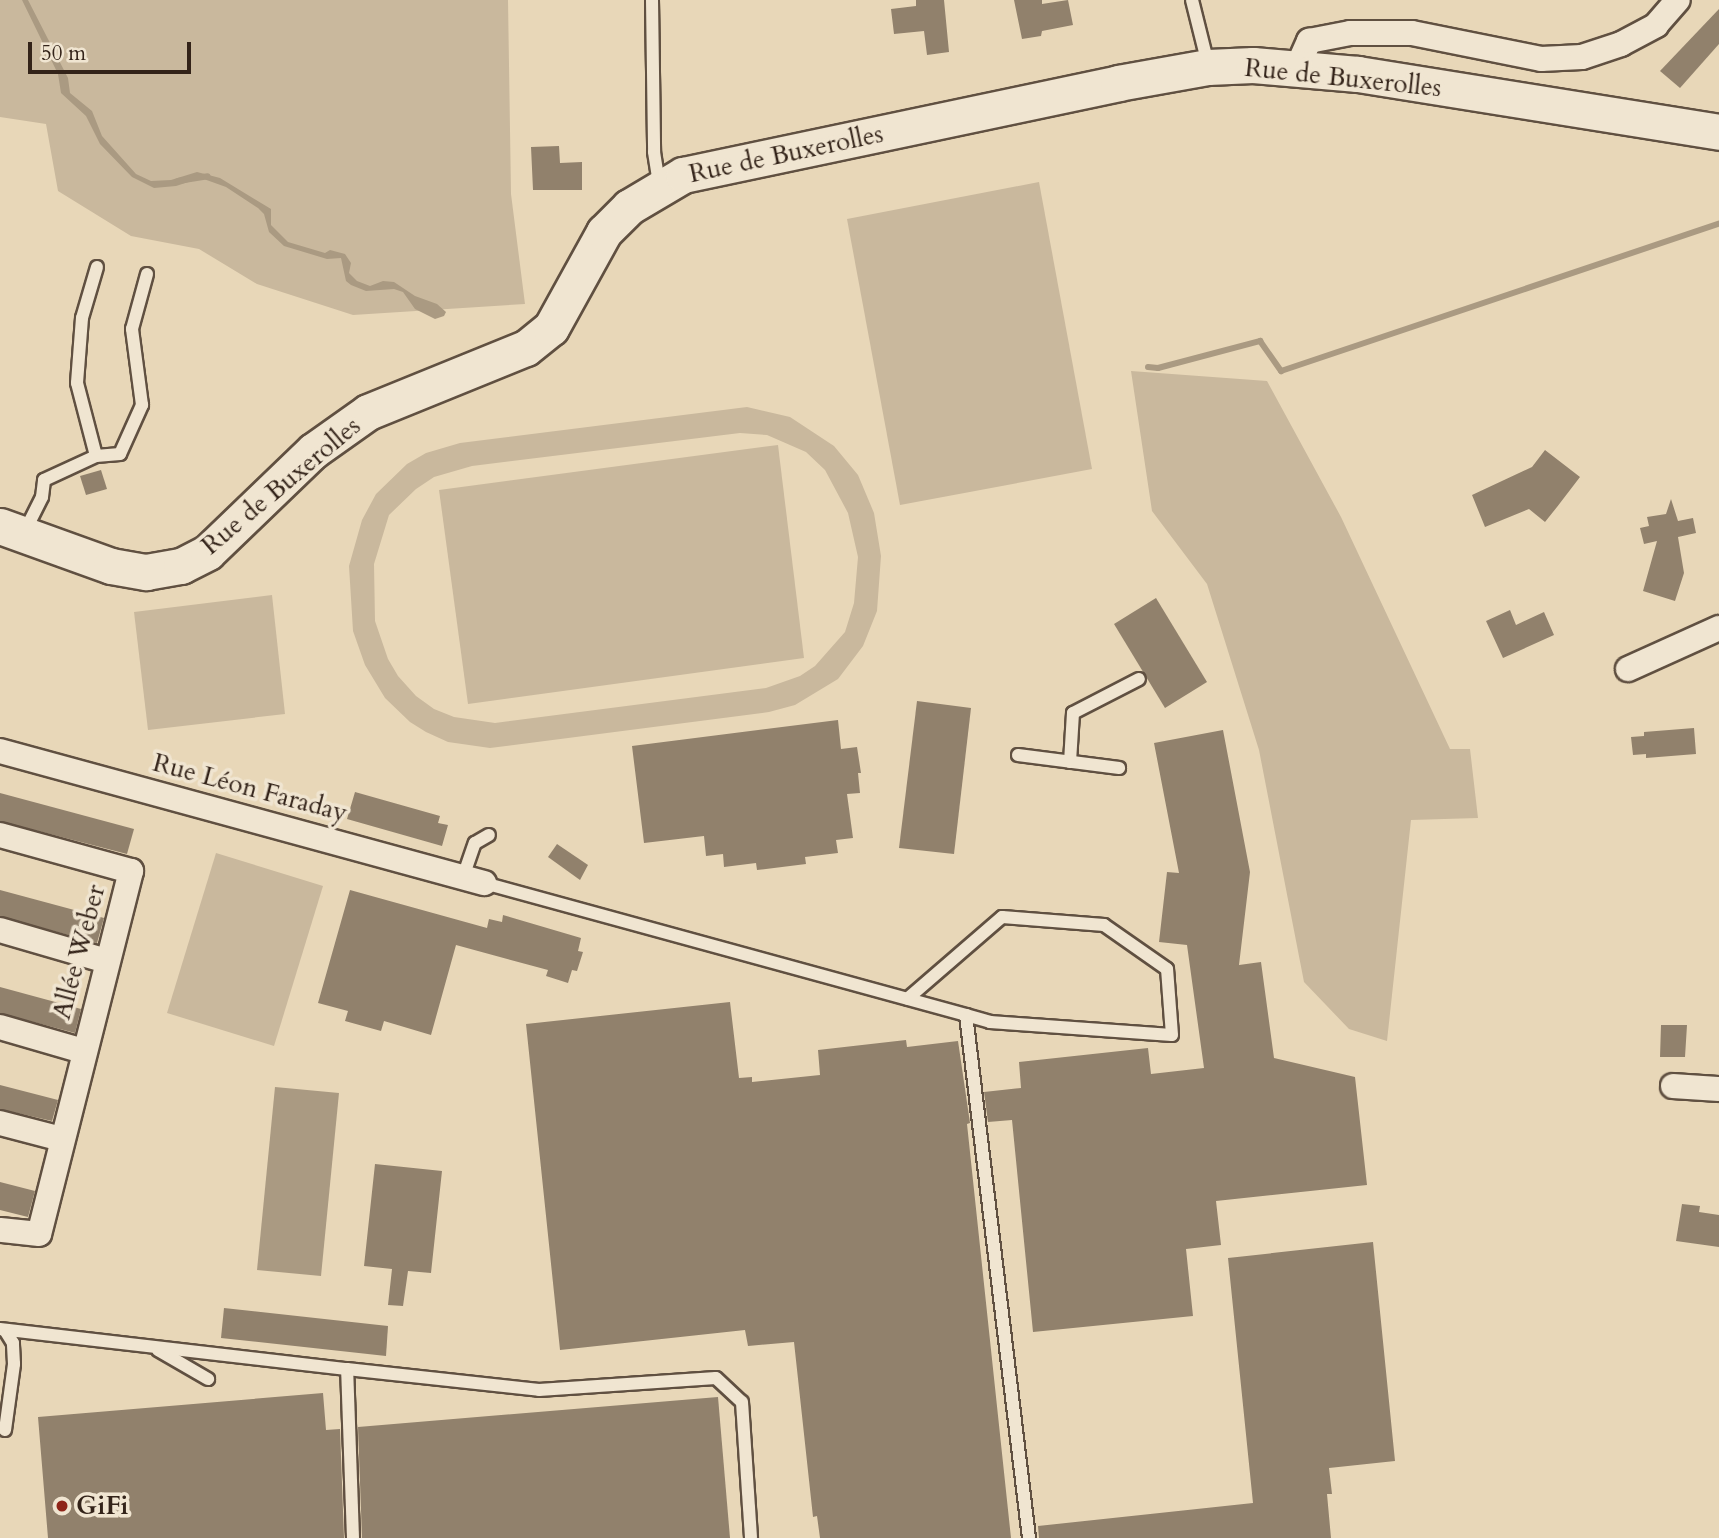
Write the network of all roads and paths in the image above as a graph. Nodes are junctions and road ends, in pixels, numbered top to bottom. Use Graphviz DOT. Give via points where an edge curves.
graph roads {
  1 [pos="652,0"];
  2 [pos="1192,0"];
  3 [pos="1678,0"];
  4 [pos="1303,54"];
  5 [pos="1209,67"];
  6 [pos="1719,132"];
  7 [pos="660,188"];
  8 [pos="97,267"];
  9 [pos="147,274"];
  10 [pos="96,456"];
  11 [pos="12,530"];
  12 [pos="1719,628"];
  13 [pos="1628,669"];
  14 [pos="1139,679"];
  15 [pos="0,751"];
  16 [pos="1018,755"];
  17 [pos="1070,762"];
  18 [pos="1119,768"];
  19 [pos="0,835"];
  20 [pos="489,835"];
  21 [pos="474,880"];
  22 [pos="0,930"];
  23 [pos="107,961"];
  24 [pos="907,999"];
  25 [pos="966,1015"];
  26 [pos="0,1027"];
  27 [pos="83,1051"];
  28 [pos="1673,1086"];
  29 [pos="1719,1089"];
  30 [pos="0,1123"];
  31 [pos="62,1139"];
  32 [pos="0,1230"];
  33 [pos="3,1330"];
  34 [pos="152,1346"];
  35 [pos="347,1369"];
  36 [pos="208,1379"];
  37 [pos="5,1430"];
  38 [pos="353,1538"];
  39 [pos="751,1538"];
  40 [pos="1029,1538"];
  1 -- 7 [label="lane" via="654,152"];
  2 -- 5 [label="lane"];
  3 -- 4 [label="street" via="1656,25 1621,44 1582,57 1541,59 1412,33 1350,33"];
  4 -- 5 [label="street, Rue de Buxerolles" via="1253,65"];
  4 -- 6 [label="street, Rue de Buxerolles" via="1358,74"];
  5 -- 7 [label="street, Rue de Buxerolles" via="683,175"];
  7 -- 11 [label="street, Rue de Buxerolles" via="629,207 604,232 551,328 526,348 368,412 313,451 208,552 181,566 146,572 111,566"];
  8 -- 10 [label="lane" via="82,318 77,383"];
  9 -- 10 [label="lane" via="132,329 142,405 120,454"];
  10 -- 11 [label="lane" via="44,480 42,497"];
  12 -- 13 [label="street"];
  14 -- 17 [label="lane" via="1073,713"];
  15 -- 21 [label="street, Rue Léon Faraday"];
  16 -- 17 [label="lane"];
  17 -- 18 [label="lane"];
  19 -- 23 [label="street, Allée Weber" via="131,872"];
  20 -- 21 [label="lane" via="475,843"];
  21 -- 24 [label="lane"];
  22 -- 23 [label="street"];
  23 -- 27 [label="street, Allée Weber"];
  24 -- 25 [label="lane"];
  24 -- 25 [label="lane" via="1002,917 1104,925 1167,969 1172,1035 990,1021"];
  25 -- 40 [label="lane"];
  26 -- 27 [label="street"];
  27 -- 31 [label="street, Allée Weber"];
  28 -- 29 [label="street"];
  30 -- 31 [label="street"];
  31 -- 32 [label="street, Allée Weber" via="39,1234"];
  33 -- 34 [label="lane"];
  33 -- 37 [label="lane" via="13,1343 14,1364"];
  34 -- 35 [label="lane"];
  34 -- 36 [label="lane"];
  35 -- 38 [label="lane"];
  35 -- 39 [label="lane" via="539,1390 716,1378 743,1402"];
}
